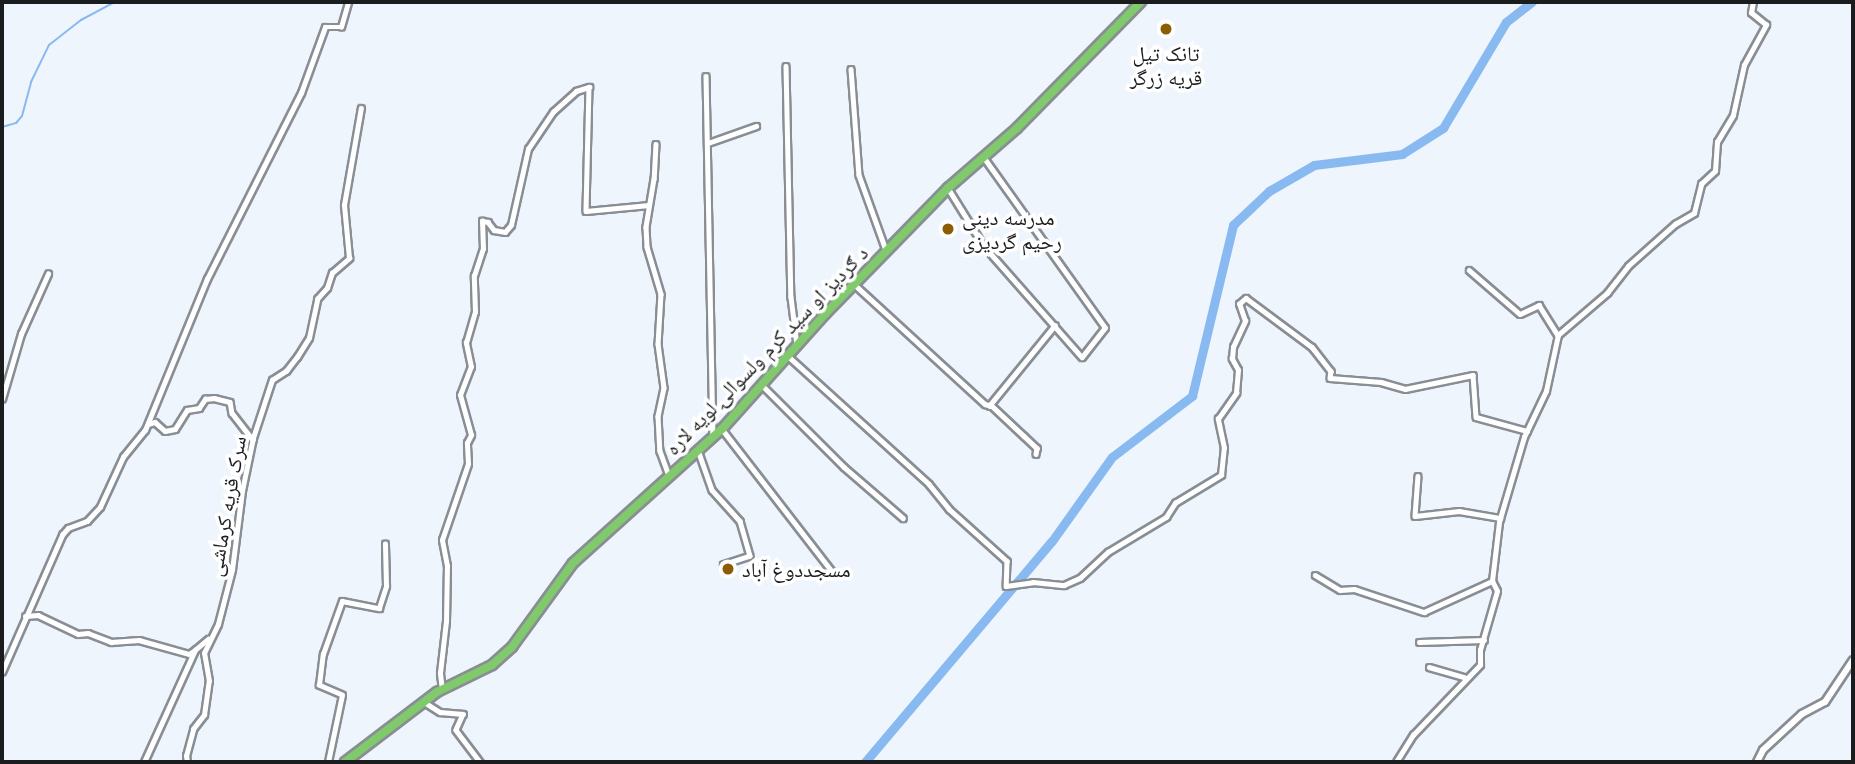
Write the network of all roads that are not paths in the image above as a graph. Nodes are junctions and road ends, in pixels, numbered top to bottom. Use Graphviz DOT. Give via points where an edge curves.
graph roads {
  1 [pos="348,2"];
  2 [pos="1141,2"];
  3 [pos="1753,2"];
  4 [pos="786,66"];
  5 [pos="851,69"];
  6 [pos="706,76"];
  7 [pos="360,108"];
  8 [pos="756,126"];
  9 [pos="707,143"];
  10 [pos="656,144"];
  11 [pos="983,156"];
  12 [pos="948,188"];
  13 [pos="649,205"];
  14 [pos="887,251"];
  15 [pos="1469,270"];
  16 [pos="48,274"];
  17 [pos="854,284"];
  18 [pos="1055,326"];
  19 [pos="1558,335"];
  20 [pos="797,346"];
  21 [pos="788,356"];
  22 [pos="761,385"];
  23 [pos="2,399"];
  24 [pos="988,407"];
  25 [pos="147,424"];
  26 [pos="722,429"];
  27 [pos="1527,431"];
  28 [pos="713,436"];
  29 [pos="253,440"];
  30 [pos="698,450"];
  31 [pos="1036,454"];
  32 [pos="669,476"];
  33 [pos="1418,476"];
  34 [pos="904,517"];
  35 [pos="1500,518"];
  36 [pos="385,544"];
  37 [pos="723,565"];
  38 [pos="834,574"];
  39 [pos="1315,575"];
  40 [pos="1492,582"];
  41 [pos="25,616"];
  42 [pos="209,639"];
  43 [pos="1485,640"];
  44 [pos="1419,642"];
  45 [pos="195,650"];
  46 [pos="1853,660"];
  47 [pos="1429,667"];
  48 [pos="2,672"];
  49 [pos="1465,677"];
  50 [pos="442,690"];
  51 [pos="424,702"];
  52 [pos="144,762"];
  53 [pos="187,762"];
  54 [pos="328,762"];
  55 [pos="345,762"];
  56 [pos="480,762"];
  57 [pos="1396,762"];
  58 [pos="1757,762"];
  1 -- 25 [label="street" via="341,27 325,27 301,93 207,279"];
  2 -- 11 [label="highway, د ګردیز او سید کرم ولسوالۍ لویه لاره" via="1017,128"];
  3 -- 19 [label="street" via="1751,13 1766,25 1744,65 1733,114 1717,142 1714,171 1701,184 1694,214 1675,224"];
  4 -- 20 [label="street" via="791,297"];
  5 -- 14 [label="street" via="859,175"];
  6 -- 9 [label="street"];
  7 -- 29 [label="street, سرک قریه کرماشی" via="344,205 349,258 332,273 317,299 309,338 286,371 272,380"];
  8 -- 9 [label="street"];
  9 -- 28 [label="street"];
  10 -- 13 [label="street"];
  11 -- 12 [label="highway, د ګردیز او سید کرم ولسوالۍ لویه لاره"];
  11 -- 18 [label="street" via="1105,328 1082,357"];
  12 -- 14 [label="highway, د ګردیز او سید کرم ولسوالۍ لویه لاره"];
  12 -- 18 [label="street" via="984,246"];
  13 -- 32 [label="street" via="647,247 661,294 659,344 664,388 658,416 660,451"];
  13 -- 50 [label="street" via="586,211 589,87 576,91 553,112 528,149 511,225 505,232 482,221 482,249 474,276 475,312 466,343 471,367 460,395 471,435 468,464 442,540 447,566"];
  14 -- 17 [label="highway, د ګردیز او سید کرم ولسوالۍ لویه لاره"];
  15 -- 19 [label="street" via="1520,314 1539,305"];
  16 -- 23 [label="street" via="21,334"];
  17 -- 20 [label="highway, د ګردیز او سید کرم ولسوالۍ لویه لاره"];
  17 -- 24 [label="street"];
  18 -- 24 [label="street"];
  19 -- 27 [label="street" via="1546,391"];
  20 -- 21 [label="highway, د ګردیز او سید کرم ولسوالۍ لویه لاره"];
  21 -- 22 [label="highway, د ګردیز او سید کرم ولسوالۍ لویه لاره"];
  21 -- 27 [label="street" via="1007,561 1006,586 1032,582 1064,585 1080,578 1108,552 1166,517 1175,503 1221,475 1224,448 1218,419 1236,393 1233,347 1245,321 1239,304 1246,298 1312,347 1331,371 1330,378 1405,389 1473,375 1476,417"];
  22 -- 26 [label="highway, د ګردیز او سید کرم ولسوالۍ لویه لاره"];
  22 -- 34 [label="street" via="844,467"];
  24 -- 31 [label="street" via="1037,448"];
  25 -- 29 [label="street" via="155,422 166,431 175,429 187,410 199,408 205,398 214,398 230,402 232,413"];
  25 -- 41 [label="street" via="122,457 100,507 87,521 62,535"];
  26 -- 28 [label="highway, د ګردیز او سید کرم ولسوالۍ لویه لاره"];
  26 -- 38 [label="street"];
  27 -- 35 [label="street"];
  28 -- 30 [label="highway, د ګردیز او سید کرم ولسوالۍ لویه لاره"];
  29 -- 42 [label="street, سرک قریه کرماشی" via="232,570 218,624"];
  30 -- 32 [label="highway, د ګردیز او سید کرم ولسوالۍ لویه لاره"];
  30 -- 37 [label="street" via="712,490 740,521 750,556"];
  32 -- 50 [label="highway, د ګردیز او سید کرم ولسوالۍ لویه لاره" via="573,563 512,647 492,665"];
  33 -- 35 [label="street" via="1415,516 1459,511"];
  35 -- 40 [label="street"];
  36 -- 54 [label="street" via="386,586 379,608 342,601 323,654 319,685 342,695"];
  39 -- 40 [label="street" via="1340,590 1354,589 1424,612"];
  40 -- 43 [label="street" via="1497,591"];
  41 -- 45 [label="street" via="38,615 78,634 111,642 139,640 189,654"];
  41 -- 48 [label="street"];
  42 -- 45 [label="street"];
  42 -- 53 [label="street, سرک قریه کرماشی" via="204,653 209,681 204,715 193,729"];
  43 -- 44 [label="street"];
  43 -- 49 [label="street" via="1480,665"];
  45 -- 52 [label="street"];
  46 -- 58 [label="street" via="1825,702 1802,713 1763,750"];
  47 -- 49 [label="street"];
  49 -- 57 [label="street" via="1413,735"];
  50 -- 51 [label="highway, د ګردیز او سید کرم ولسوالۍ لویه لاره"];
  51 -- 55 [label="highway, د ګردیز او سید کرم ولسوالۍ لویه لاره"];
  51 -- 56 [label="street" via="440,712 463,714 456,730"];
}
